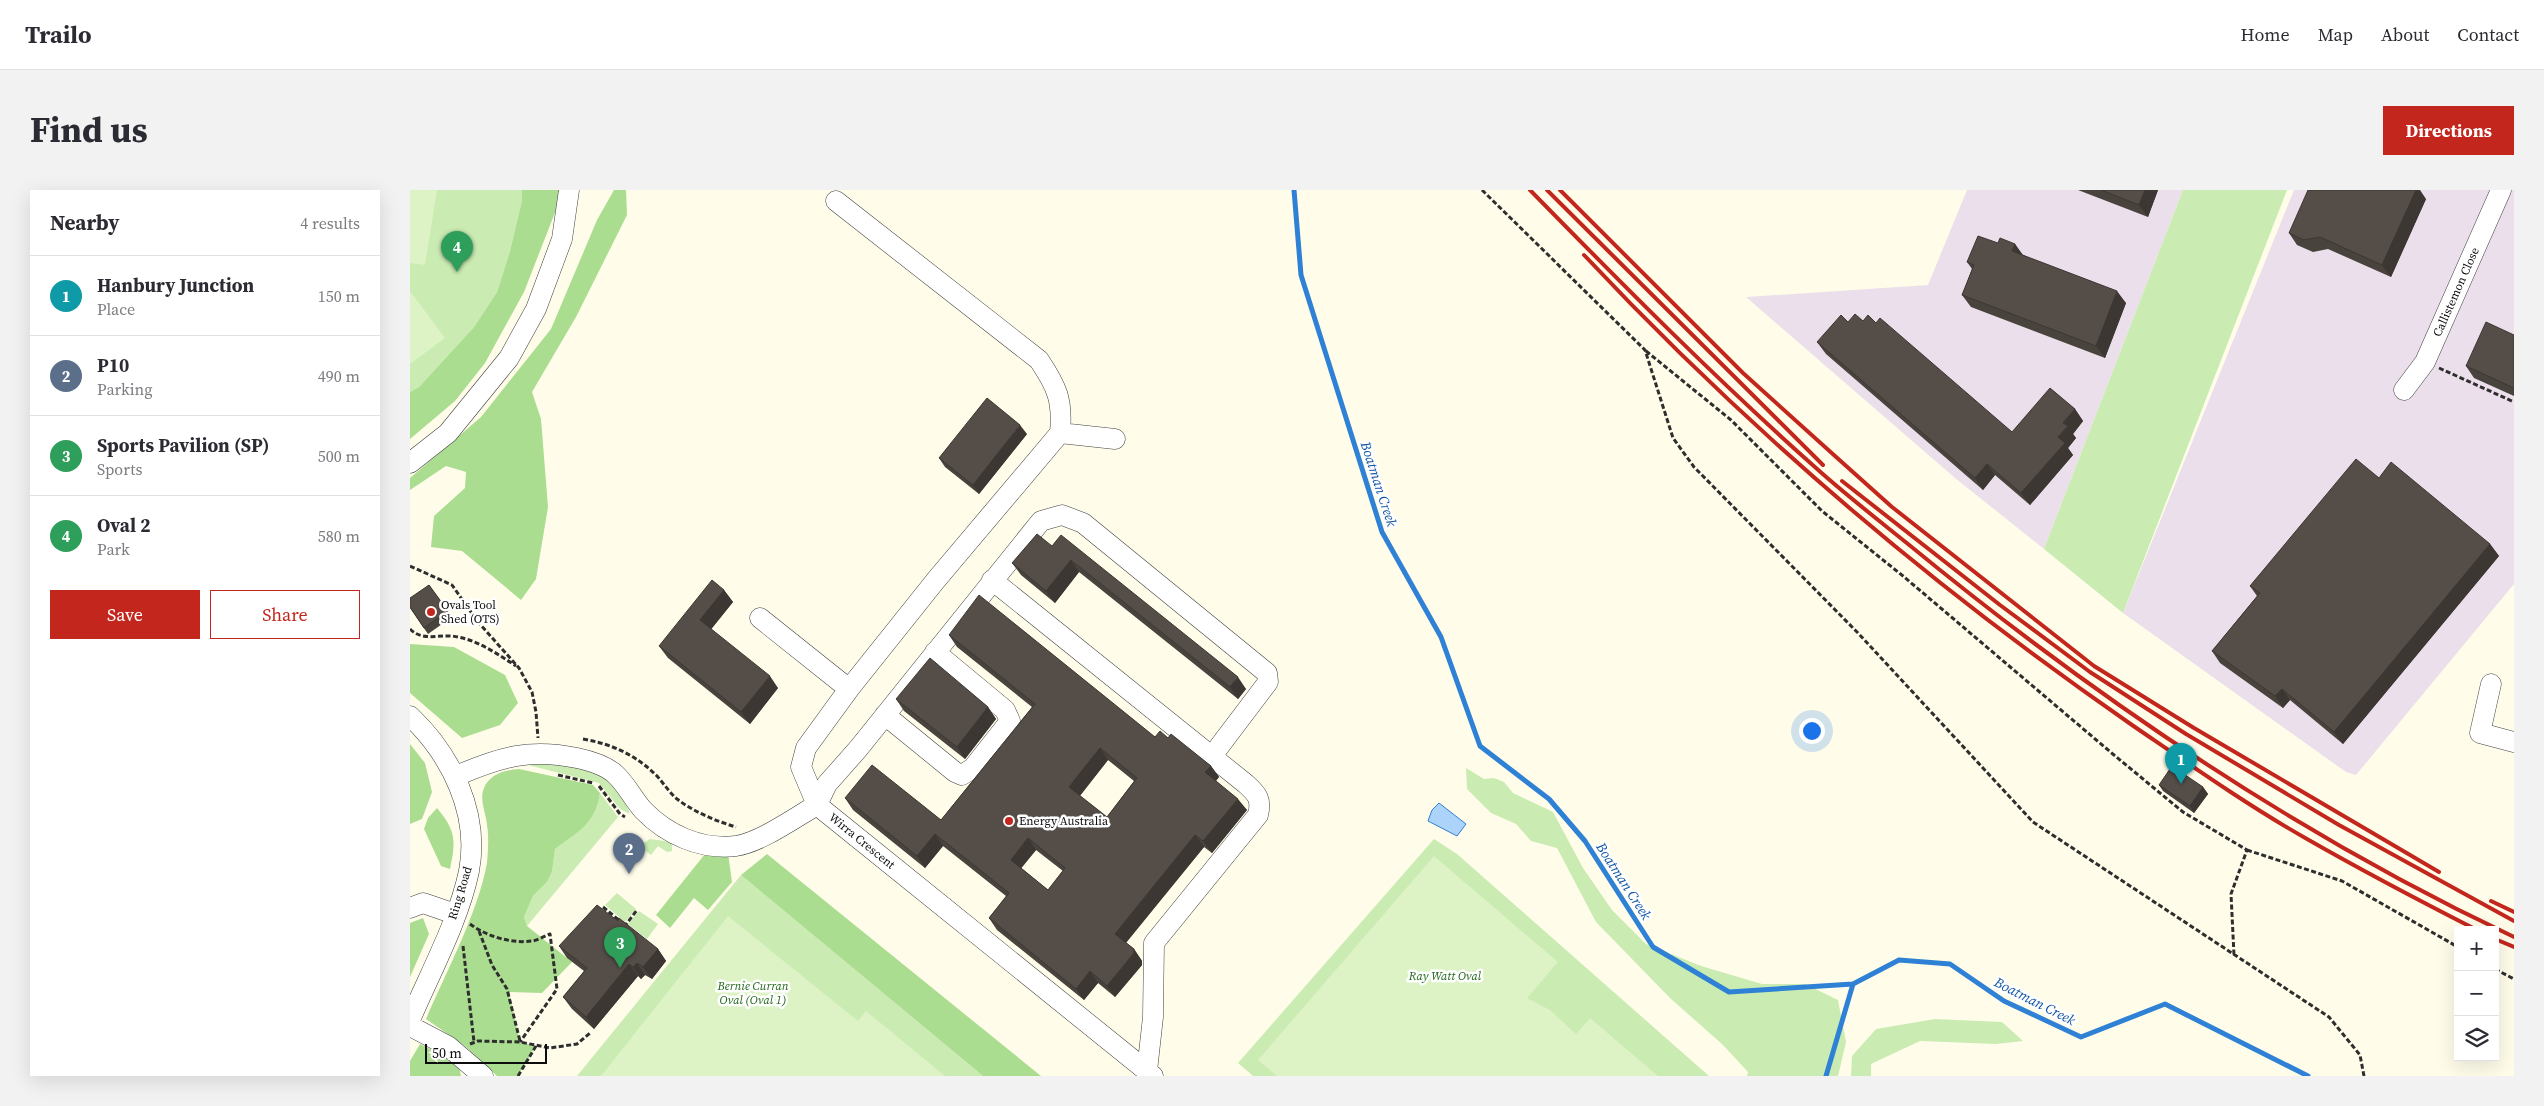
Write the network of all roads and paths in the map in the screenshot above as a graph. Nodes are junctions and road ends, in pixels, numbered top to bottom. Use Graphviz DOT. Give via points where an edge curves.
graph roads {
  1 [pos="1482,190"];
  2 [pos="2501,190"];
  3 [pos="572,194"];
  4 [pos="836,201"];
  5 [pos="1645,350"];
  6 [pos="2425,362"];
  7 [pos="2404,390"];
  8 [pos="2514,402"];
  9 [pos="1060,433"];
  10 [pos="1115,438"];
  11 [pos="410,463"];
  12 [pos="410,566"];
  13 [pos="992,580"];
  14 [pos="760,618"];
  15 [pos="410,629"];
  16 [pos="934,652"];
  17 [pos="519,668"];
  18 [pos="2491,684"];
  19 [pos="849,689"];
  20 [pos="885,715"];
  21 [pos="410,716"];
  22 [pos="582,739"];
  23 [pos="541,741"];
  24 [pos="2514,742"];
  25 [pos="1212,756"];
  26 [pos="554,774"];
  27 [pos="456,776"];
  28 [pos="817,805"];
  29 [pos="629,818"];
  30 [pos="740,828"];
  31 [pos="2247,850"];
  32 [pos="603,907"];
  33 [pos="410,908"];
  34 [pos="637,910"];
  35 [pos="460,918"];
  36 [pos="625,925"];
  37 [pos="622,930"];
  38 [pos="632,930"];
  39 [pos="479,931"];
  40 [pos="463,941"];
  41 [pos="2454,945"];
  42 [pos="2234,956"];
  43 [pos="2499,971"];
  44 [pos="2514,979"];
  45 [pos="410,1020"];
  46 [pos="410,1026"];
  47 [pos="590,1033"];
  48 [pos="474,1042"];
  49 [pos="520,1042"];
  50 [pos="536,1046"];
  51 [pos="466,1061"];
  52 [pos="1150,1074"];
  53 [pos="483,1076"];
  54 [pos="518,1076"];
  55 [pos="2364,1076"];
  1 -- 5 [label="path"];
  2 -- 6 [label="street, Callistemon Close"];
  3 -- 11 [label="street" via="562,239 536,309 509,358 448,433"];
  4 -- 9 [label="street" via="1040,360 1057,386"];
  5 -- 31 [label="path" via="1731,420 1822,511 1911,582 2129,768 2183,812"];
  5 -- 42 [label="path" via="1673,438 1694,467 1858,633 2033,822"];
  6 -- 7 [label="street, Callistemon Close"];
  6 -- 8 [label="path"];
  9 -- 10 [label="street"];
  9 -- 19 [label="street"];
  12 -- 17 [label="path" via="452,585 478,622"];
  13 -- 16 [label="street"];
  13 -- 25 [label="street"];
  13 -- 25 [label="street" via="1041,521 1062,514 1083,523 1267,673 1268,682"];
  14 -- 19 [label="street"];
  15 -- 17 [label="path" via="415,634 452,636 479,643"];
  16 -- 20 [label="street"];
  16 -- 20 [label="street" via="1005,710 1010,721 974,768 962,775 955,772"];
  17 -- 23 [label="path" via="532,692"];
  18 -- 24 [label="street" via="2480,733"];
  19 -- 28 [label="street" via="806,748 801,767"];
  20 -- 28 [label="street" via="827,784"];
  21 -- 27 [label="street, Ring Road" via="442,752"];
  22 -- 30 [label="path" via="604,743 639,760 676,798 692,809"];
  23 -- 27 [label="street, Wirra Crescent" via="518,754"];
  23 -- 28 [label="street, Wirra Crescent" via="615,774 642,809 682,839 736,846 757,839"];
  25 -- 52 [label="street" via="1258,794 1261,804 1258,815 1154,943"];
  26 -- 29 [label="path" via="596,784 620,814"];
  27 -- 35 [label="street, Ring Road" via="470,838 469,870"];
  28 -- 52 [label="street, Wirra Crescent"];
  31 -- 41 [label="path" via="2342,881"];
  31 -- 42 [label="path" via="2231,894"];
  32 -- 36 [label="path"];
  33 -- 35 [label="street" via="423,903"];
  34 -- 36 [label="path"];
  35 -- 39 [label="path"];
  35 -- 45 [label="street, Ring Road"];
  36 -- 37 [label="path"];
  36 -- 38 [label="path"];
  39 -- 49 [label="path" via="492,965 506,989"];
  39 -- 49 [label="path" via="509,940 532,942 550,934 557,989"];
  40 -- 48 [label="path"];
  42 -- 55 [label="path" via="2329,1017 2360,1056"];
  43 -- 44 [label="path"];
  46 -- 51 [label="street" via="448,1046"];
  47 -- 50 [label="path" via="577,1044 550,1048"];
  48 -- 49 [label="path"];
  48 -- 51 [label="path"];
  49 -- 50 [label="path"];
  50 -- 54 [label="path"];
  51 -- 53 [label="street"];
}
